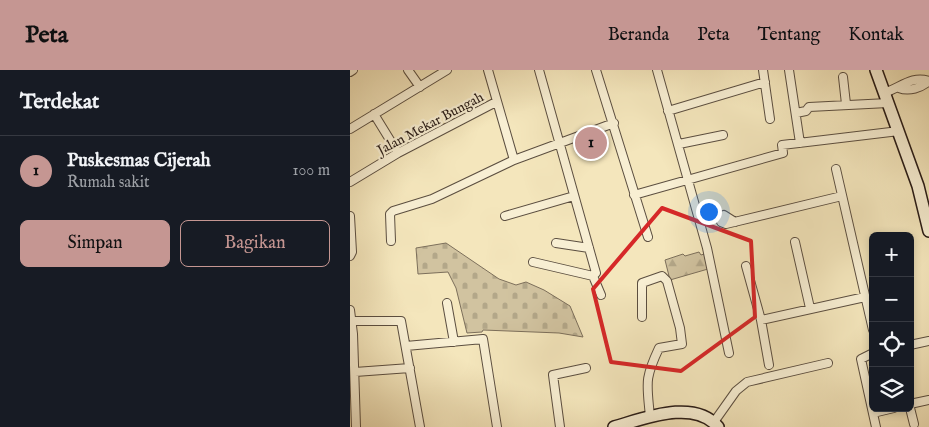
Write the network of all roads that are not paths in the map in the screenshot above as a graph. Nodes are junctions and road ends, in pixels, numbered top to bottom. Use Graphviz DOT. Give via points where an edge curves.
graph roads {
  1 [pos="353,70"];
  2 [pos="408,70"];
  3 [pos="447,70"];
  4 [pos="488,70"];
  5 [pos="539,70"];
  6 [pos="596,70"];
  7 [pos="656,70"];
  8 [pos="763,70"];
  9 [pos="790,70"];
  10 [pos="876,70"];
  11 [pos="350,72"];
  12 [pos="843,77"];
  13 [pos="929,81"];
  14 [pos="765,82"];
  15 [pos="420,87"];
  16 [pos="886,98"];
  17 [pos="496,102"];
  18 [pos="846,104"];
  19 [pos="668,111"];
  20 [pos="796,113"];
  21 [pos="374,114"];
  22 [pos="770,119"];
  23 [pos="614,123"];
  24 [pos="350,129"];
  25 [pos="899,131"];
  26 [pos="723,135"];
  27 [pos="800,143"];
  28 [pos="560,144"];
  29 [pos="678,144"];
  30 [pos="398,154"];
  31 [pos="514,160"];
  32 [pos="836,169"];
  33 [pos="689,179"];
  34 [pos="350,182"];
  35 [pos="634,195"];
  36 [pos="574,196"];
  37 [pos="842,196"];
  38 [pos="350,216"];
  39 [pos="505,216"];
  40 [pos="735,222"];
  41 [pos="929,231"];
  42 [pos="648,237"];
  43 [pos="390,241"];
  44 [pos="795,242"];
  45 [pos="556,243"];
  46 [pos="589,248"];
  47 [pos="350,256"];
  48 [pos="533,262"];
  49 [pos="746,266"];
  50 [pos="593,276"];
  51 [pos="600,295"];
  52 [pos="865,297"];
  53 [pos="447,303"];
  54 [pos="810,308"];
  55 [pos="350,310"];
  56 [pos="642,317"];
  57 [pos="761,320"];
  58 [pos="352,322"];
  59 [pos="871,322"];
  60 [pos="929,341"];
  61 [pos="454,342"];
  62 [pos="914,344"];
  63 [pos="406,346"];
  64 [pos="730,353"];
  65 [pos="869,355"];
  66 [pos="828,363"];
  67 [pos="769,365"];
  68 [pos="410,368"];
  69 [pos="586,368"];
  70 [pos="353,373"];
  71 [pos="929,400"];
  72 [pos="914,403"];
  73 [pos="880,412"];
  74 [pos="911,412"];
  75 [pos="873,414"];
  76 [pos="650,417"];
  77 [pos="716,424"];
  78 [pos="914,424"];
  79 [pos="356,427"];
  80 [pos="420,427"];
  81 [pos="497,427"];
  82 [pos="560,427"];
  83 [pos="614,427"];
  84 [pos="876,427"];
  1 -- 11 [label="street"];
  2 -- 15 [label="street"];
  3 -- 15 [label="street"];
  4 -- 17 [label="street"];
  5 -- 28 [label="street"];
  6 -- 23 [label="street"];
  7 -- 19 [label="street"];
  8 -- 14 [label="street"];
  9 -- 20 [label="street"];
  10 -- 16 [label="main road"];
  12 -- 18 [label="street"];
  13 -- 16 [label="street" via="904,91 899,88"];
  14 -- 19 [label="street"];
  14 -- 22 [label="street"];
  15 -- 21 [label="street"];
  16 -- 18 [label="street"];
  16 -- 25 [label="main road"];
  17 -- 30 [label="street, Jalan Mekar Bungah"];
  17 -- 31 [label="street"];
  18 -- 20 [label="street" via="809,107"];
  19 -- 29 [label="street"];
  20 -- 27 [label="street"];
  21 -- 24 [label="street"];
  21 -- 30 [label="street"];
  23 -- 28 [label="street"];
  23 -- 35 [label="street"];
  25 -- 27 [label="street"];
  25 -- 41 [label="main road"];
  26 -- 29 [label="street"];
  27 -- 33 [label="street" via="782,145 783,153"];
  28 -- 31 [label="street"];
  28 -- 36 [label="street"];
  29 -- 33 [label="street"];
  30 -- 34 [label="street, Jalan Mekar Bungah"];
  31 -- 43 [label="street" via="432,199 393,211 390,214"];
  32 -- 37 [label="street"];
  33 -- 35 [label="street"];
  33 -- 64 [label="street"];
  35 -- 42 [label="street"];
  36 -- 39 [label="street"];
  36 -- 46 [label="street"];
  37 -- 40 [label="street"];
  37 -- 52 [label="street"];
  38 -- 47 [label="street"];
  44 -- 54 [label="street"];
  45 -- 46 [label="street"];
  46 -- 50 [label="street" via="597,272"];
  48 -- 50 [label="street"];
  49 -- 57 [label="street"];
  50 -- 51 [label="street"];
  52 -- 54 [label="street"];
  52 -- 59 [label="street"];
  53 -- 61 [label="street"];
  54 -- 57 [label="street"];
  55 -- 58 [label="street"];
  56 -- 76 [label="street" via="642,282 662,276 667,281 682,344 659,348 646,379"];
  57 -- 67 [label="street"];
  58 -- 63 [label="street" via="399,320"];
  58 -- 70 [label="street"];
  60 -- 62 [label="street"];
  61 -- 63 [label="street"];
  61 -- 81 [label="street" via="483,339"];
  63 -- 68 [label="street"];
  65 -- 75 [label="street" via="861,357"];
  66 -- 77 [label="street" via="747,382 736,391"];
  68 -- 70 [label="street"];
  68 -- 80 [label="street"];
  69 -- 82 [label="street" via="553,375"];
  70 -- 79 [label="street"];
  71 -- 72 [label="street"];
  73 -- 75 [label="street"];
  74 -- 78 [label="street"];
  75 -- 84 [label="street"];
  76 -- 77 [label="main road" via="694,414"];
  76 -- 83 [label="main road"];
}
